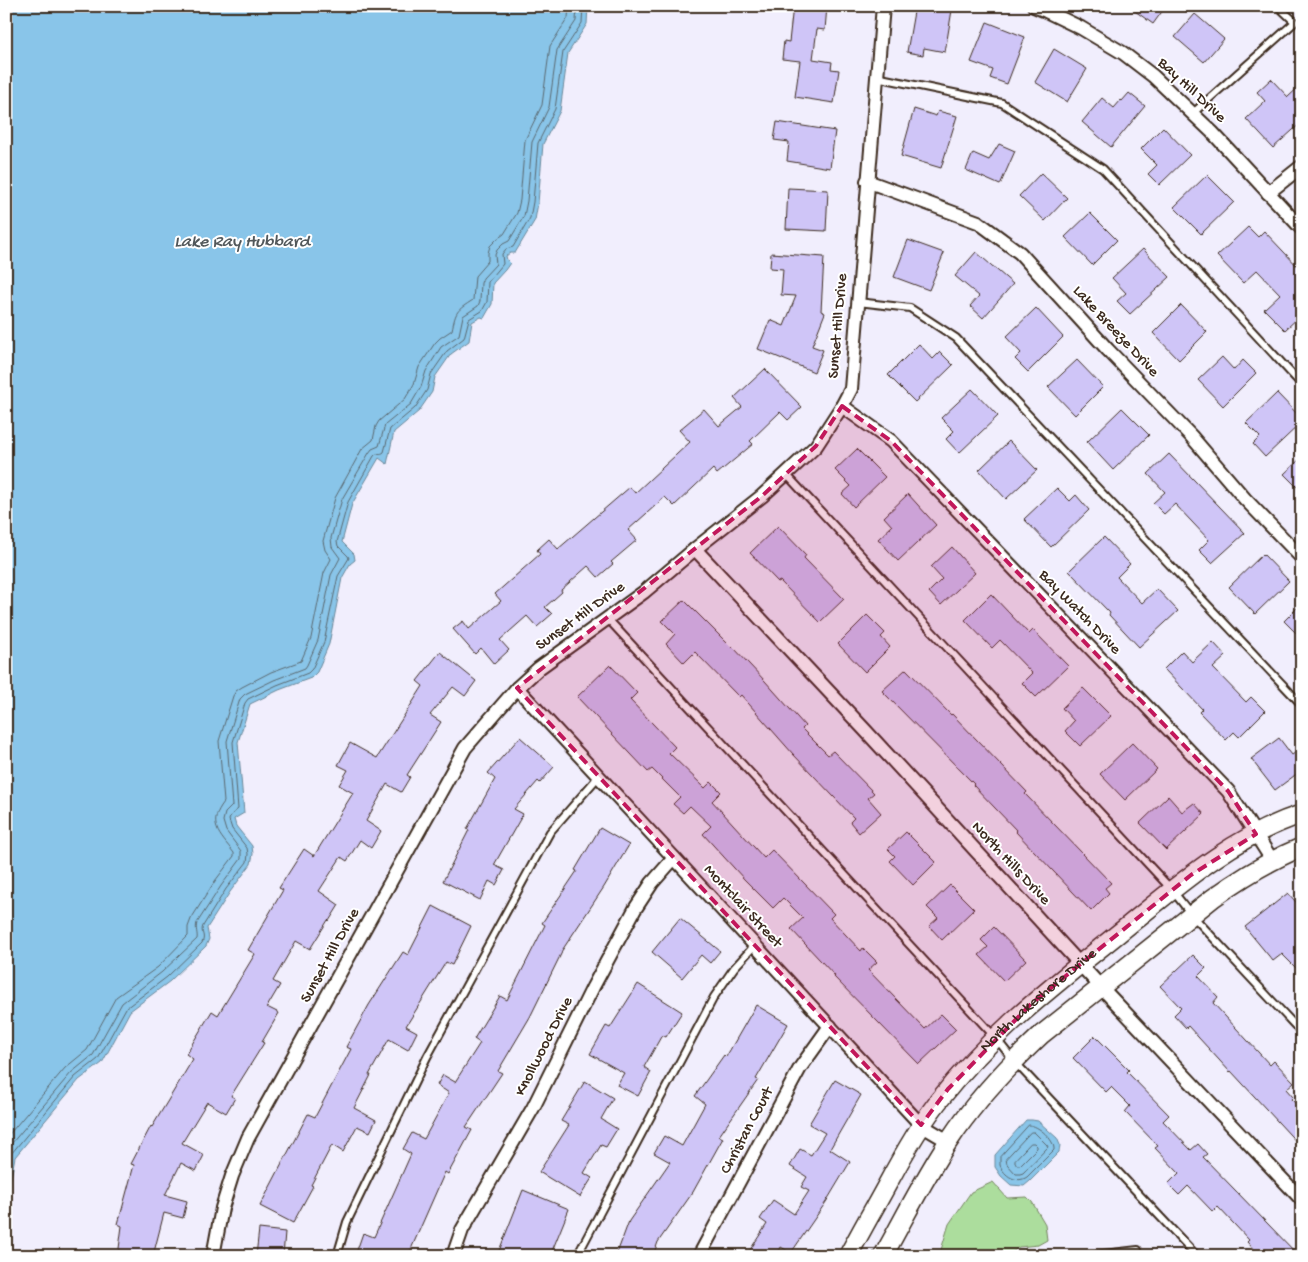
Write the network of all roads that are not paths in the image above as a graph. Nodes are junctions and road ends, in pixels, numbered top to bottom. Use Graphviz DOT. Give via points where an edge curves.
graph roads {
  1 [pos="883,6"];
  2 [pos="1034,6"];
  3 [pos="1278,6"];
  4 [pos="876,77"];
  5 [pos="1192,114"];
  6 [pos="1302,166"];
  7 [pos="867,181"];
  8 [pos="1268,192"];
  9 [pos="1302,230"];
  10 [pos="858,302"];
  11 [pos="1302,385"];
  12 [pos="842,406"];
  13 [pos="786,474"];
  14 [pos="695,549"];
  15 [pos="1302,558"];
  16 [pos="607,618"];
  17 [pos="517,688"];
  18 [pos="1302,705"];
  19 [pos="599,776"];
  20 [pos="1302,814"];
  21 [pos="1256,834"];
  22 [pos="1302,847"];
  23 [pos="674,858"];
  24 [pos="1272,860"];
  25 [pos="1172,890"];
  26 [pos="1191,914"];
  27 [pos="755,945"];
  28 [pos="1080,964"];
  29 [pos="1101,987"];
  30 [pos="830,1026"];
  31 [pos="1302,1033"];
  32 [pos="995,1037"];
  33 [pos="1014,1061"];
  34 [pos="921,1125"];
  35 [pos="948,1140"];
  36 [pos="1302,1200"];
  37 [pos="1138,1250"];
  38 [pos="849,1255"];
  39 [pos="213,1256"];
  40 [pos="337,1256"];
  41 [pos="453,1256"];
  42 [pos="577,1256"];
  43 [pos="699,1256"];
  44 [pos="883,1256"];
  45 [pos="1086,1256"];
  46 [pos="1197,1256"];
  1 -- 4 [label="street, Sunset Hill Drive"];
  2 -- 5 [label="street, Bay Hill Drive" via="1123,53 1153,76"];
  3 -- 5 [label="lane" via="1295,22"];
  4 -- 7 [label="street, Sunset Hill Drive"];
  4 -- 11 [label="lane" via="1002,103 1103,169"];
  5 -- 8 [label="street, Bay Hill Drive"];
  6 -- 8 [label="street"];
  7 -- 10 [label="street, Sunset Hill Drive"];
  7 -- 15 [label="street, Lake Breeze Drive" via="978,222 1020,253"];
  8 -- 9 [label="street, Bay Hill Drive"];
  10 -- 12 [label="street, Sunset Hill Drive" via="851,389"];
  10 -- 18 [label="lane" via="910,308 956,338"];
  12 -- 13 [label="street, Sunset Hill Drive" via="816,446"];
  12 -- 21 [label="street, Bay Watch Drive" via="898,449 1228,790"];
  13 -- 14 [label="street, Sunset Hill Drive"];
  13 -- 25 [label="lane"];
  14 -- 16 [label="street, Sunset Hill Drive"];
  14 -- 28 [label="street, North Hills Drive"];
  16 -- 17 [label="street, Sunset Hill Drive"];
  16 -- 32 [label="lane"];
  17 -- 19 [label="street, Montclair Street"];
  17 -- 39 [label="street, Sunset Hill Drive" via="465,748 248,1138 222,1208"];
  19 -- 23 [label="street, Montclair Street"];
  19 -- 40 [label="lane" via="550,832 427,1057 347,1222"];
  20 -- 21 [label="main road, North Lakeshore Drive"];
  21 -- 24 [label="street, Bay Watch Drive"];
  21 -- 25 [label="main road, North Lakeshore Drive" via="1209,862"];
  22 -- 24 [label="main road, North Lakeshore Drive"];
  23 -- 27 [label="street, Montclair Street"];
  23 -- 41 [label="street, Knollwood Drive" via="635,908 532,1108 462,1230"];
  24 -- 26 [label="main road, North Lakeshore Drive"];
  25 -- 26 [label="lane"];
  25 -- 28 [label="main road, North Lakeshore Drive"];
  26 -- 29 [label="main road, North Lakeshore Drive"];
  26 -- 31 [label="lane"];
  27 -- 30 [label="street, Montclair Street"];
  27 -- 42 [label="lane" via="714,997"];
  28 -- 29 [label="street, North Hills Drive"];
  28 -- 32 [label="main road, North Lakeshore Drive"];
  29 -- 33 [label="main road, North Lakeshore Drive"];
  29 -- 36 [label="street, North Hills Drive"];
  30 -- 34 [label="street, Montclair Street"];
  30 -- 43 [label="street, Christan Court" via="800,1068"];
  32 -- 33 [label="lane"];
  32 -- 34 [label="main road, North Lakeshore Drive" via="964,1069"];
  33 -- 35 [label="main road, North Lakeshore Drive"];
  33 -- 46 [label="lane"];
  34 -- 35 [label="street, Montclair Street"];
  34 -- 38 [label="main road, North Lakeshore Drive"];
  35 -- 44 [label="main road, North Lakeshore Drive"];
  37 -- 45 [label="lane"];
}
